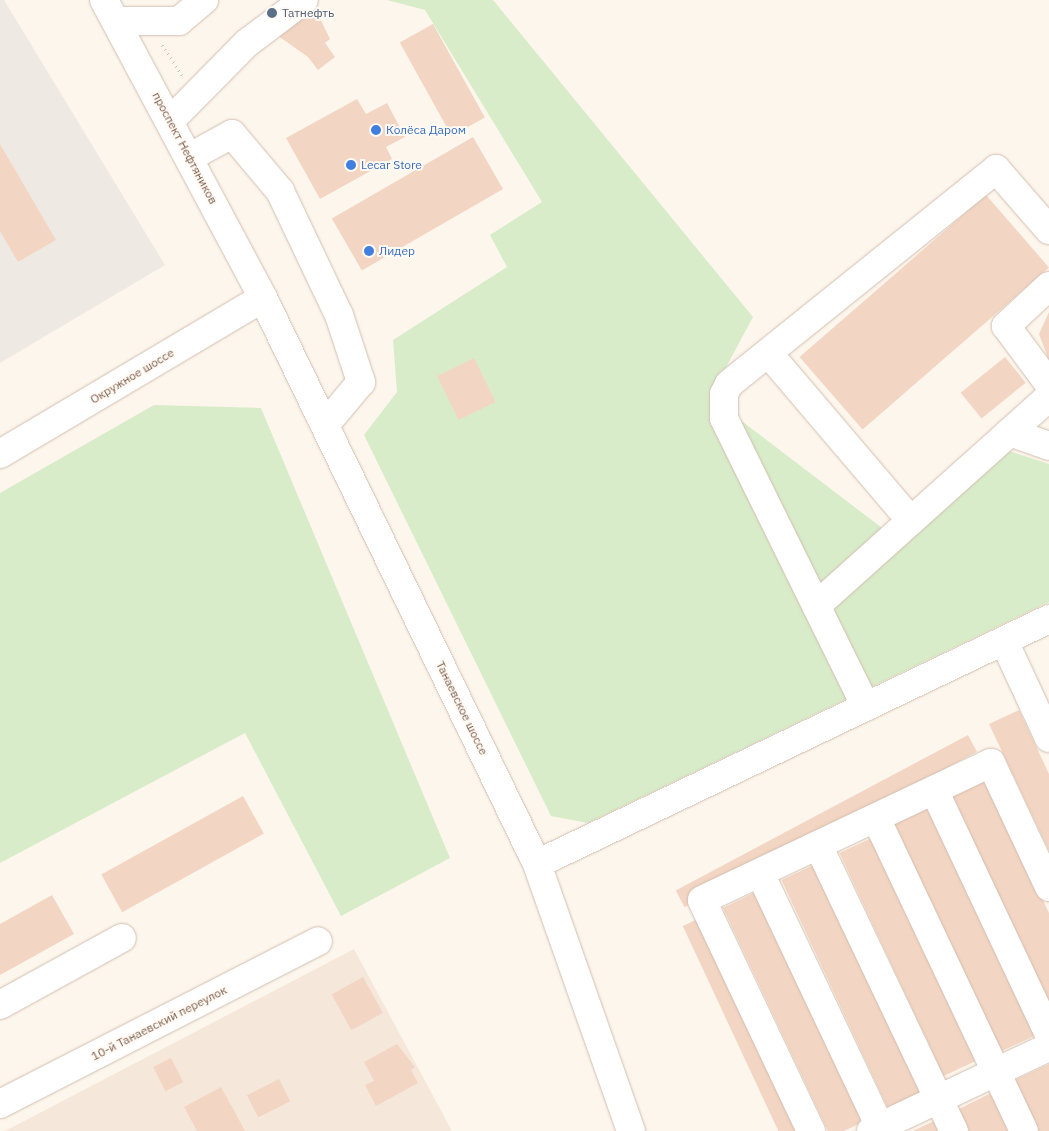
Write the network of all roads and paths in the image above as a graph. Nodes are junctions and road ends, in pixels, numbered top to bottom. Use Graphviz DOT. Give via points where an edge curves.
graph roads {
  1 [pos="204,0"];
  2 [pos="304,0"];
  3 [pos="110,11"];
  4 [pos="146,21"];
  5 [pos="195,96"];
  6 [pos="170,121"];
  7 [pos="190,157"];
  8 [pos="1049,230"];
  9 [pos="1049,286"];
  10 [pos="263,298"];
  11 [pos="768,354"];
  12 [pos="1049,384"];
  13 [pos="1049,397"];
  14 [pos="325,425"];
  15 [pos="1010,432"];
  16 [pos="1049,446"];
  17 [pos="0,454"];
  18 [pos="911,521"];
  19 [pos="816,606"];
  20 [pos="1049,619"];
  21 [pos="1004,641"];
  22 [pos="866,707"];
  23 [pos="1048,731"];
  24 [pos="934,790"];
  25 [pos="876,818"];
  26 [pos="818,845"];
  27 [pos="537,864"];
  28 [pos="760,873"];
  29 [pos="1049,887"];
  30 [pos="122,938"];
  31 [pos="318,941"];
  32 [pos="0,1005"];
  33 [pos="1049,1034"];
  34 [pos="1049,1047"];
  35 [pos="996,1072"];
  36 [pos="939,1099"];
  37 [pos="0,1104"];
  38 [pos="878,1130"];
  39 [pos="631,1131"];
  40 [pos="811,1131"];
  41 [pos="954,1131"];
  42 [pos="1024,1131"];
  1 -- 4 [label="street" via="179,21"];
  2 -- 5 [label="street" via="247,43"];
  3 -- 4 [label="street"];
  3 -- 6 [label="street, проспект Нефтяников"];
  4 -- 5 [label="path"];
  5 -- 6 [label="street"];
  6 -- 7 [label="street, проспект Нефтяников"];
  7 -- 10 [label="street, проспект Нефтяников"];
  7 -- 14 [label="street" via="232,134 280,191 339,315 361,382"];
  8 -- 11 [label="street" via="996,169"];
  9 -- 12 [label="street" via="1006,326"];
  10 -- 14 [label="street, Танаевское шоссе"];
  10 -- 17 [label="street, Окружное шоссе"];
  11 -- 18 [label="street"];
  11 -- 19 [label="street" via="729,384 722,406 724,418"];
  13 -- 15 [label="street"];
  14 -- 27 [label="street, Танаевское шоссе"];
  15 -- 16 [label="street"];
  15 -- 18 [label="street"];
  18 -- 19 [label="street"];
  19 -- 22 [label="street"];
  20 -- 21 [label="street"];
  21 -- 22 [label="street"];
  21 -- 23 [label="street"];
  22 -- 27 [label="street"];
  24 -- 25 [label="street"];
  24 -- 29 [label="street" via="991,763"];
  24 -- 33 [label="street"];
  25 -- 26 [label="street"];
  25 -- 35 [label="street"];
  26 -- 28 [label="street"];
  26 -- 36 [label="street"];
  27 -- 39 [label="street, Танаевское шоссе"];
  28 -- 38 [label="street"];
  28 -- 40 [label="street" via="702,900"];
  30 -- 32 [label="street"];
  31 -- 37 [label="street, 10-й Танаевский переулок"];
  34 -- 35 [label="street"];
  35 -- 36 [label="street"];
  35 -- 42 [label="street"];
  36 -- 38 [label="street"];
  36 -- 41 [label="street"];
}
